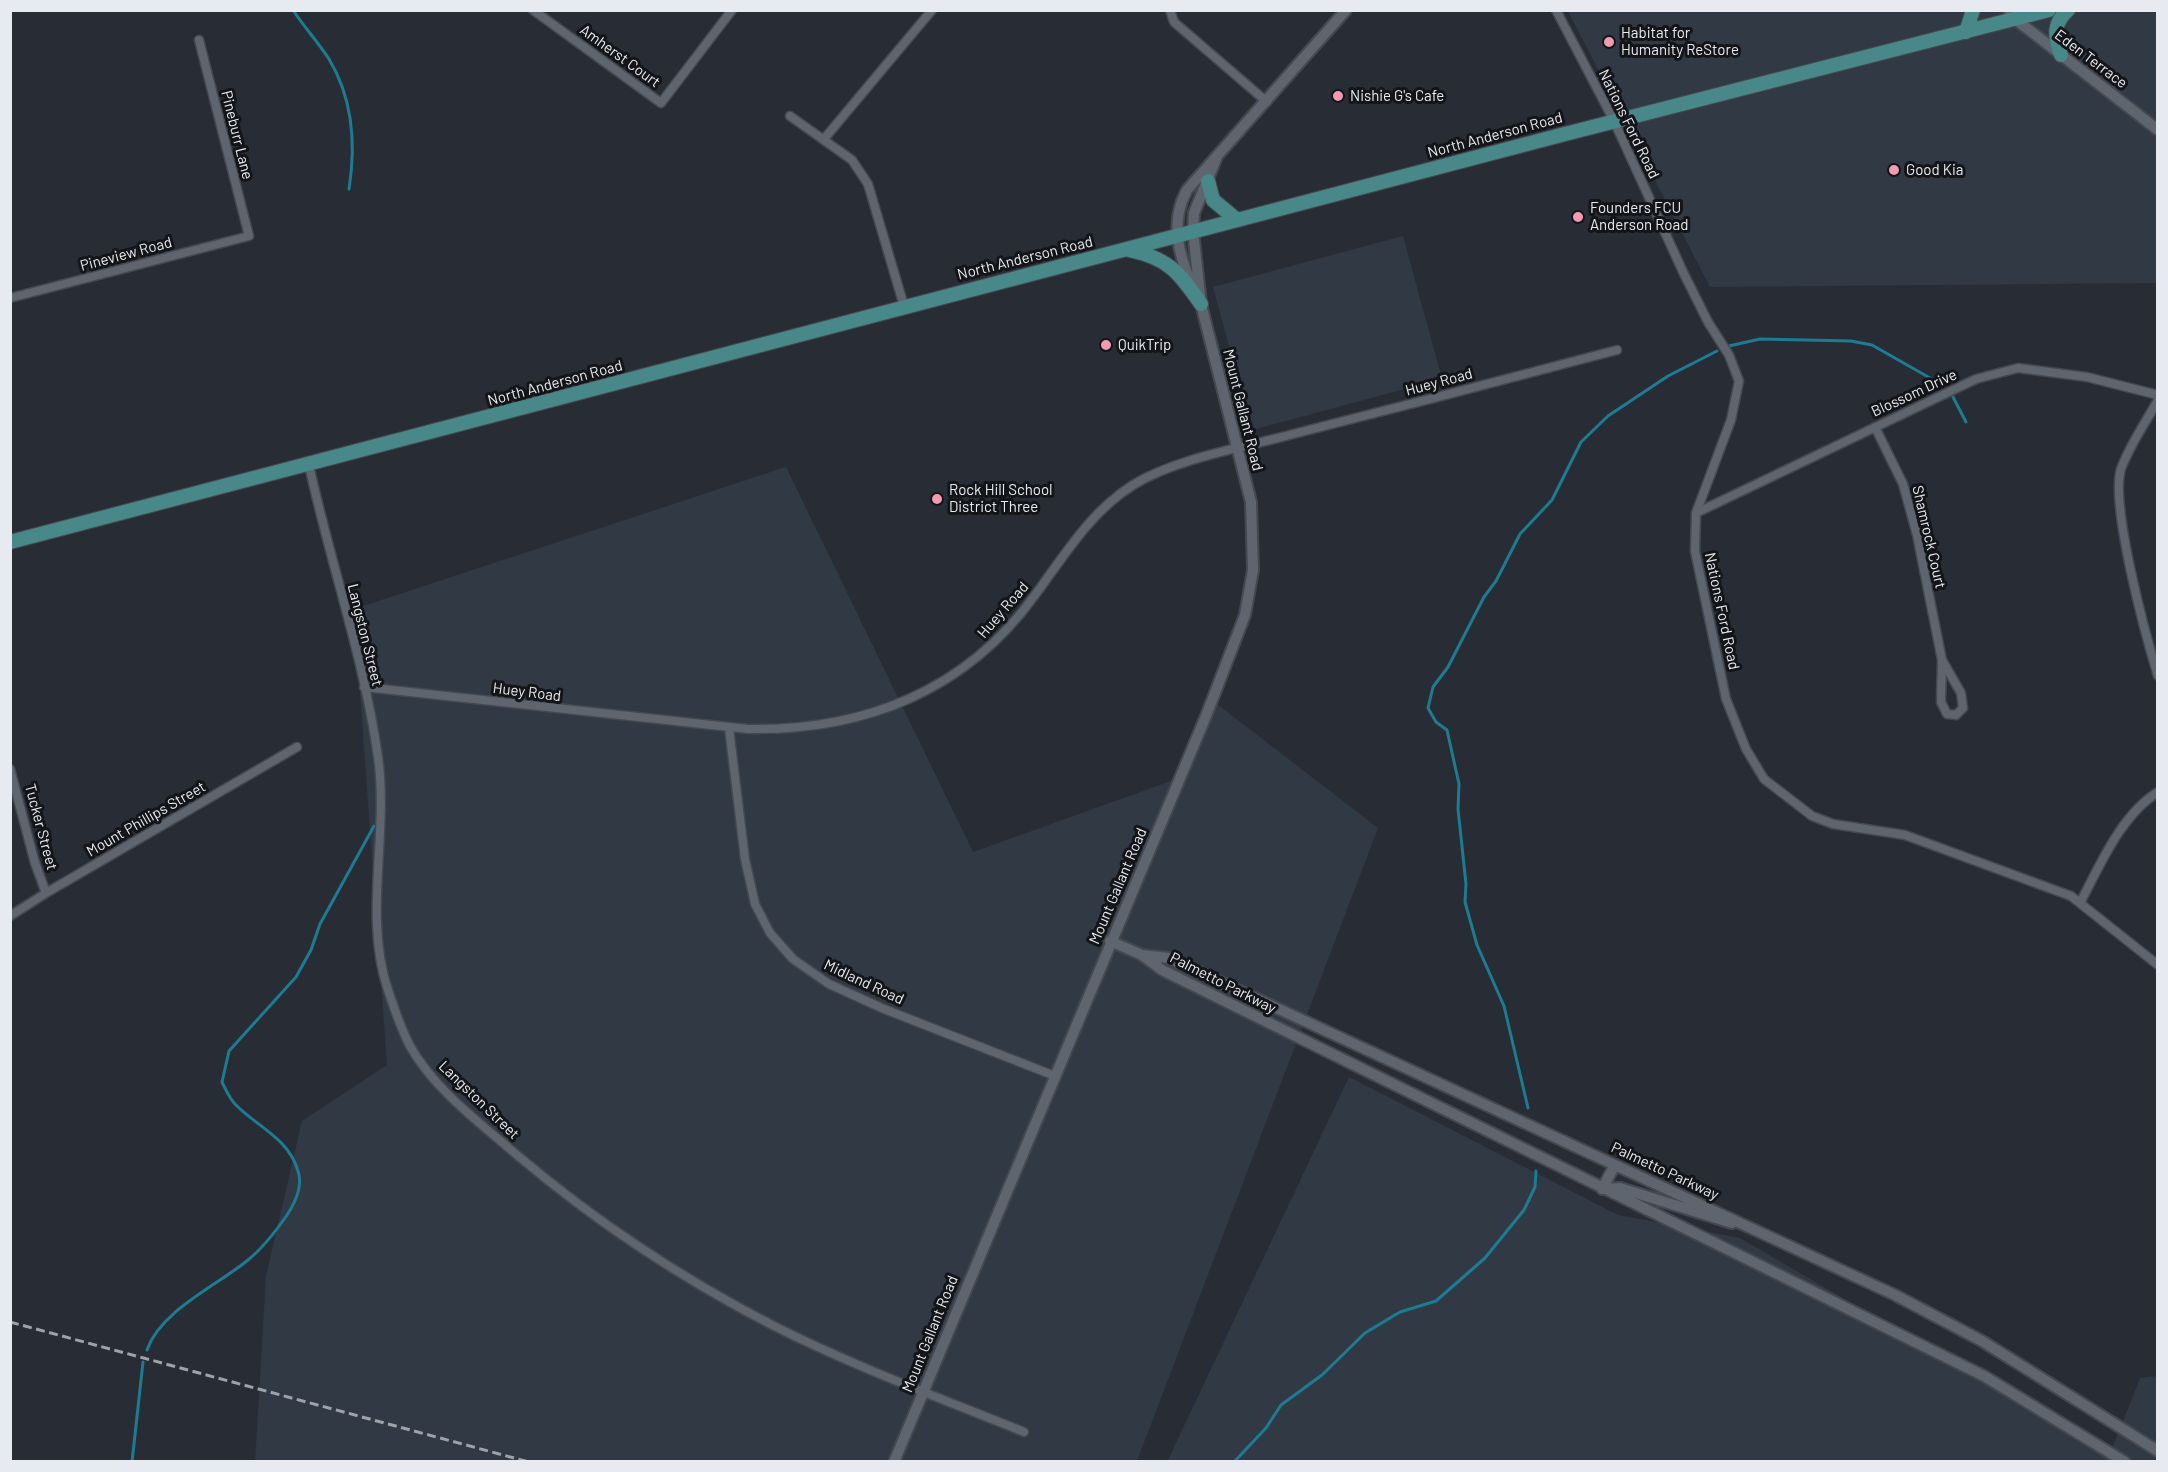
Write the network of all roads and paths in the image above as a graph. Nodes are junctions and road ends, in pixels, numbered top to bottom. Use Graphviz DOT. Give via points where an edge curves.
graph roads {
  1 [pos="533,10"];
  2 [pos="732,10"];
  3 [pos="932,10"];
  4 [pos="1170,10"];
  5 [pos="1346,10"];
  6 [pos="1556,10"];
  7 [pos="1973,10"];
  8 [pos="1998,10"];
  9 [pos="2049,10"];
  10 [pos="2068,10"];
  11 [pos="2012,15"];
  12 [pos="1966,32"];
  13 [pos="199,40"];
  14 [pos="2061,55"];
  15 [pos="1267,102"];
  16 [pos="790,117"];
  17 [pos="1614,121"];
  18 [pos="2157,130"];
  19 [pos="824,140"];
  20 [pos="1216,159"];
  21 [pos="1208,181"];
  22 [pos="1237,220"];
  23 [pos="1193,231"];
  24 [pos="1177,235"];
  25 [pos="249,236"];
  26 [pos="1124,249"];
  27 [pos="10,298"];
  28 [pos="1201,304"];
  29 [pos="904,306"];
  30 [pos="1617,350"];
  31 [pos="2157,395"];
  32 [pos="2157,400"];
  33 [pos="1875,427"];
  34 [pos="1239,449"];
  35 [pos="309,465"];
  36 [pos="1696,513"];
  37 [pos="10,542"];
  38 [pos="1942,660"];
  39 [pos="2157,676"];
  40 [pos="364,687"];
  41 [pos="729,728"];
  42 [pos="297,747"];
  43 [pos="10,769"];
  44 [pos="2157,792"];
  45 [pos="46,893"];
  46 [pos="2080,903"];
  47 [pos="10,916"];
  48 [pos="1110,941"];
  49 [pos="1142,955"];
  50 [pos="2157,965"];
  51 [pos="1055,1076"];
  52 [pos="1615,1165"];
  53 [pos="1602,1189"];
  54 [pos="1744,1224"];
  55 [pos="923,1391"];
  56 [pos="1024,1432"];
  57 [pos="2157,1451"];
  58 [pos="894,1461"];
  59 [pos="2125,1461"];
  1 -- 2 [label="street, Amherst Court" via="661,103"];
  3 -- 19 [label="street"];
  4 -- 15 [label="street" via="1174,22"];
  5 -- 15 [label="street, Mount Gallant Road"];
  6 -- 17 [label="street, Nations Ford Road"];
  7 -- 12 [label="main road"];
  8 -- 11 [label="street, Eden Terrace"];
  9 -- 11 [label="main road, North Anderson Road"];
  10 -- 14 [label="main road" via="2055,29"];
  11 -- 12 [label="main road, North Anderson Road"];
  11 -- 14 [label="street, Eden Terrace"];
  12 -- 17 [label="main road, North Anderson Road"];
  13 -- 25 [label="street, Pineburr Lane"];
  14 -- 18 [label="street, Eden Terrace"];
  15 -- 20 [label="street, Mount Gallant Road"];
  16 -- 19 [label="street"];
  17 -- 22 [label="main road, North Anderson Road"];
  17 -- 36 [label="street, Nations Ford Road" via="1684,274 1739,381 1731,420"];
  19 -- 29 [label="street" via="852,160 868,184"];
  20 -- 21 [label="street, Mount Gallant Road"];
  20 -- 24 [label="street, Mount Gallant Road" via="1182,199"];
  21 -- 22 [label="main road" via="1213,200"];
  21 -- 23 [label="street, Mount Gallant Road" via="1194,213"];
  22 -- 23 [label="main road, North Anderson Road"];
  23 -- 24 [label="main road, North Anderson Road"];
  23 -- 28 [label="street, Mount Gallant Road"];
  24 -- 26 [label="main road, North Anderson Road"];
  24 -- 28 [label="street, Mount Gallant Road" via="1185,271"];
  25 -- 27 [label="street, Pineview Road"];
  26 -- 28 [label="main road" via="1171,266"];
  26 -- 29 [label="main road, North Anderson Road"];
  28 -- 34 [label="street, Mount Gallant Road"];
  29 -- 35 [label="main road, North Anderson Road"];
  30 -- 34 [label="street, Huey Road"];
  31 -- 33 [label="street, Blossom Drive" via="2087,376 2018,368 1976,379"];
  32 -- 39 [label="street" via="2121,470 2119,498"];
  33 -- 36 [label="street, Blossom Drive"];
  33 -- 38 [label="street, Shamrock Court" via="1903,483"];
  34 -- 41 [label="street, Huey Road" via="1171,469 1133,485 1115,499 1096,514 1034,598 988,649 938,685 853,720 790,730"];
  34 -- 48 [label="street, Mount Gallant Road" via="1251,509 1253,570 1245,615"];
  35 -- 37 [label="main road, North Anderson Road"];
  35 -- 40 [label="street, Langston Street"];
  36 -- 46 [label="street, Nations Ford Road" via="1697,562 1726,699 1746,749 1764,779 1812,816 1833,824 1905,835 2071,896"];
  38 -- 38 [label="street, Shamrock Court" via="1941,702 1947,714 1956,715 1963,708 1961,693"];
  40 -- 41 [label="street, Huey Road"];
  40 -- 55 [label="street, Langston Street" via="380,782 381,956 387,987 410,1045 433,1076 531,1167 642,1250 774,1326"];
  41 -- 51 [label="street, Midland Road" via="745,859 755,904 771,933 793,960 829,984 884,1009"];
  42 -- 45 [label="street, Mount Phillips Street"];
  43 -- 45 [label="street, Tucker Street"];
  44 -- 46 [label="street" via="2142,801 2107,852"];
  45 -- 47 [label="street, Mount Phillips Street"];
  46 -- 50 [label="street, Nations Ford Road"];
  48 -- 49 [label="street, Palmetto Parkway"];
  48 -- 51 [label="street, Mount Gallant Road"];
  49 -- 52 [label="street, Palmetto Parkway" via="1169,958"];
  49 -- 53 [label="street, Palmetto Parkway" via="1162,970"];
  51 -- 55 [label="street, Mount Gallant Road"];
  52 -- 53 [label="street"];
  52 -- 54 [label="street, Palmetto Parkway"];
  53 -- 54 [label="street" via="1620,1188 1722,1221"];
  53 -- 59 [label="street, Palmetto Parkway" via="1984,1377"];
  54 -- 57 [label="street, Palmetto Parkway" via="1982,1341"];
  55 -- 56 [label="street, Langston Street"];
  55 -- 58 [label="street, Mount Gallant Road"];
}
